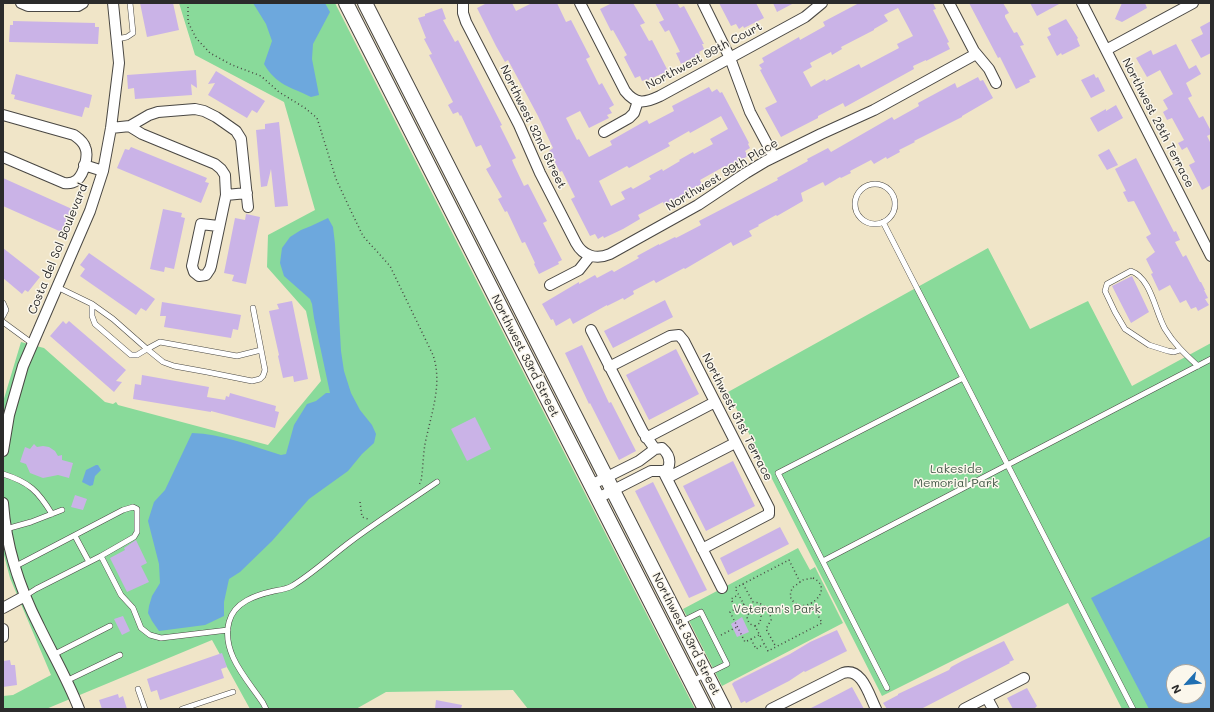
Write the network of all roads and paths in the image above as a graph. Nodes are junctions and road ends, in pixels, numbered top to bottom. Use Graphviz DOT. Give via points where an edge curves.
graph roads {
  1 [pos="21,3"];
  2 [pos="83,3"];
  3 [pos="113,3"];
  4 [pos="130,3"];
  5 [pos="188,3"];
  6 [pos="346,3"];
  7 [pos="365,3"];
  8 [pos="463,3"];
  9 [pos="580,3"];
  10 [pos="703,3"];
  11 [pos="822,3"];
  12 [pos="949,3"];
  13 [pos="1082,3"];
  14 [pos="1193,3"];
  15 [pos="117,39"];
  16 [pos="1106,50"];
  17 [pos="976,54"];
  18 [pos="730,58"];
  19 [pos="996,83"];
  20 [pos="638,101"];
  21 [pos="3,115"];
  22 [pos="129,126"];
  23 [pos="111,128"];
  24 [pos="604,132"];
  25 [pos="3,157"];
  26 [pos="774,157"];
  27 [pos="84,165"];
  28 [pos="103,171"];
  29 [pos="247,193"];
  30 [pos="226,195"];
  31 [pos="248,207"];
  32 [pos="883,222"];
  33 [pos="218,226"];
  34 [pos="590,256"];
  35 [pos="1211,256"];
  36 [pos="550,285"];
  37 [pos="57,287"];
  38 [pos="3,303"];
  39 [pos="92,304"];
  40 [pos="253,308"];
  41 [pos="3,316"];
  42 [pos="3,322"];
  43 [pos="591,330"];
  44 [pos="33,344"];
  45 [pos="147,349"];
  46 [pos="261,350"];
  47 [pos="1180,350"];
  48 [pos="1211,359"];
  49 [pos="1198,366"];
  50 [pos="609,367"];
  51 [pos="962,378"];
  52 [pos="715,402"];
  53 [pos="6,414"];
  54 [pos="646,438"];
  55 [pos="736,443"];
  56 [pos="655,449"];
  57 [pos="3,451"];
  58 [pos="646,455"];
  59 [pos="1007,465"];
  60 [pos="661,473"];
  61 [pos="3,474"];
  62 [pos="437,482"];
  63 [pos="610,484"];
  64 [pos="419,485"];
  65 [pos="595,492"];
  66 [pos="360,502"];
  67 [pos="3,503"];
  68 [pos="62,510"];
  69 [pos="52,514"];
  70 [pos="368,519"];
  71 [pos="6,529"];
  72 [pos="75,536"];
  73 [pos="702,549"];
  74 [pos="101,556"];
  75 [pos="823,561"];
  76 [pos="89,562"];
  77 [pos="14,567"];
  78 [pos="800,582"];
  79 [pos="743,584"];
  80 [pos="722,588"];
  81 [pos="739,594"];
  82 [pos="25,596"];
  83 [pos="811,602"];
  84 [pos="744,604"];
  85 [pos="3,608"];
  86 [pos="736,609"];
  87 [pos="749,613"];
  88 [pos="680,622"];
  89 [pos="110,626"];
  90 [pos="755,626"];
  91 [pos="737,627"];
  92 [pos="3,629"];
  93 [pos="228,630"];
  94 [pos="759,634"];
  95 [pos="3,637"];
  96 [pos="714,639"];
  97 [pos="751,639"];
  98 [pos="764,644"];
  99 [pos="776,647"];
  100 [pos="120,654"];
  101 [pos="53,655"];
  102 [pos="706,674"];
  103 [pos="1024,678"];
  104 [pos="66,681"];
  105 [pos="691,681"];
  106 [pos="887,688"];
  107 [pos="138,689"];
  108 [pos="233,692"];
  109 [pos="987,698"];
  110 [pos="789,705"];
  111 [pos="193,707"];
  112 [pos="79,709"];
  113 [pos="145,709"];
  114 [pos="182,709"];
  115 [pos="266,709"];
  116 [pos="705,709"];
  117 [pos="724,709"];
  118 [pos="770,709"];
  119 [pos="876,709"];
  120 [pos="964,709"];
  121 [pos="992,709"];
  122 [pos="1133,709"];
  1 -- 2 [label="street" via="28,6 78,6"];
  3 -- 15 [label="street, Costa del Sol Boulevard"];
  4 -- 15 [label="lane" via="133,33"];
  5 -- 64 [label="path" via="188,22 196,38 210,54 261,76 317,118 336,179 363,236 390,266 433,355 438,377"];
  6 -- 65 [label="street, Northwest 33rd Street"];
  7 -- 63 [label="street, Northwest 33rd Street"];
  8 -- 34 [label="street, Northwest 32nd Street" via="462,10 466,22 524,134 540,173 578,246"];
  9 -- 20 [label="street" via="625,91"];
  10 -- 18 [label="street"];
  11 -- 18 [label="street, Northwest 99th Court" via="805,16"];
  12 -- 17 [label="street"];
  13 -- 16 [label="street, Northwest 28th Terrace"];
  14 -- 16 [label="street"];
  15 -- 23 [label="street, Costa del Sol Boulevard" via="118,63"];
  16 -- 35 [label="street, Northwest 28th Terrace"];
  17 -- 19 [label="street"];
  17 -- 26 [label="street, Northwest 99th Place" via="874,110"];
  18 -- 20 [label="street, Northwest 99th Court" via="654,99"];
  18 -- 26 [label="street" via="750,112"];
  20 -- 24 [label="street, Northwest 99th Court" via="634,113 629,118"];
  21 -- 27 [label="street" via="78,138 86,147"];
  22 -- 23 [label="street"];
  22 -- 29 [label="street" via="149,115 162,112 200,110 216,117 236,131 241,139"];
  22 -- 30 [label="street" via="218,166 225,175"];
  23 -- 28 [label="street, Costa del Sol Boulevard"];
  25 -- 27 [label="street" via="68,184 78,179"];
  26 -- 34 [label="street, Northwest 99th Place" via="698,205 610,254"];
  27 -- 28 [label="street"];
  28 -- 37 [label="street, Costa del Sol Boulevard" via="90,211"];
  29 -- 30 [label="street"];
  29 -- 31 [label="street"];
  30 -- 33 [label="street"];
  32 -- 32 [label="lane" via="893,213 895,200 889,189 876,184 870,185 859,193 856,200 858,214 869,223"];
  32 -- 51 [label="lane"];
  33 -- 33 [label="street" via="210,270 206,275 199,276 192,266 201,224"];
  34 -- 36 [label="street" via="579,270"];
  37 -- 39 [label="lane"];
  37 -- 44 [label="street, Costa del Sol Boulevard"];
  38 -- 41 [label="lane" via="6,310"];
  39 -- 45 [label="lane"];
  39 -- 45 [label="lane" via="95,324 131,355 137,356"];
  40 -- 46 [label="lane"];
  42 -- 44 [label="lane"];
  43 -- 50 [label="street"];
  44 -- 53 [label="street, Costa del Sol Boulevard"];
  45 -- 46 [label="lane" via="160,342 238,356"];
  45 -- 46 [label="lane" via="174,366 252,381 263,376"];
  47 -- 47 [label="lane" via="1165,328 1146,284 1137,273 1131,271 1107,284 1105,291 1125,329 1149,345 1174,352"];
  47 -- 49 [label="lane"];
  48 -- 49 [label="lane"];
  49 -- 59 [label="lane"];
  50 -- 52 [label="street, Northwest 31st Terrace" via="670,336 677,335 684,341"];
  50 -- 54 [label="street"];
  51 -- 59 [label="lane"];
  51 -- 75 [label="lane" via="778,473"];
  52 -- 54 [label="street"];
  52 -- 55 [label="street, Northwest 31st Terrace"];
  53 -- 57 [label="street, Costa del Sol Boulevard"];
  54 -- 56 [label="street"];
  55 -- 60 [label="street"];
  55 -- 73 [label="street, Northwest 31st Terrace" via="770,513"];
  56 -- 58 [label="street"];
  56 -- 60 [label="street" via="662,448 670,462 668,469"];
  58 -- 60 [label="street"];
  58 -- 63 [label="street"];
  59 -- 75 [label="lane"];
  59 -- 122 [label="lane"];
  60 -- 63 [label="street"];
  60 -- 73 [label="street"];
  61 -- 69 [label="lane" via="18,478 37,492"];
  62 -- 93 [label="lane" via="350,542 290,588 257,595 243,602 229,621"];
  63 -- 65 [label="street"];
  63 -- 88 [label="street, Northwest 33rd Street"];
  65 -- 105 [label="street, Northwest 33rd Street"];
  66 -- 70 [label="path" via="362,518"];
  67 -- 71 [label="street"];
  68 -- 69 [label="lane"];
  69 -- 71 [label="lane"];
  71 -- 77 [label="street"];
  72 -- 74 [label="lane" via="123,510 133,507 137,509 134,537"];
  72 -- 76 [label="lane"];
  72 -- 77 [label="lane"];
  73 -- 80 [label="street"];
  74 -- 76 [label="lane"];
  74 -- 93 [label="lane" via="121,595 134,608 141,628 150,635 161,638"];
  75 -- 106 [label="lane"];
  76 -- 82 [label="lane"];
  77 -- 82 [label="street"];
  78 -- 79 [label="path" via="789,560"];
  78 -- 83 [label="path" via="792,588 792,600 799,606"];
  78 -- 83 [label="path" via="813,578 817,580 822,590 820,596"];
  79 -- 81 [label="path" via="736,588"];
  79 -- 99 [label="path" via="753,602 761,603 768,608 771,620 766,629"];
  81 -- 84 [label="path"];
  81 -- 86 [label="path" via="731,599"];
  82 -- 85 [label="street"];
  82 -- 101 [label="street"];
  83 -- 99 [label="path" via="822,623"];
  84 -- 86 [label="path"];
  84 -- 87 [label="path"];
  86 -- 91 [label="path" via="730,612"];
  87 -- 90 [label="path" via="748,622"];
  87 -- 90 [label="path" via="756,612 761,616 760,623"];
  88 -- 96 [label="lane" via="701,612"];
  88 -- 102 [label="street, Northwest 33rd Street"];
  89 -- 101 [label="lane"];
  90 -- 94 [label="path"];
  91 -- 96 [label="path"];
  91 -- 97 [label="path" via="745,642"];
  92 -- 95 [label="street"];
  93 -- 115 [label="lane" via="227,641 232,655"];
  94 -- 97 [label="path"];
  94 -- 98 [label="path"];
  96 -- 102 [label="lane" via="727,664"];
  97 -- 98 [label="path" via="756,648"];
  98 -- 99 [label="path" via="768,651"];
  100 -- 104 [label="lane"];
  101 -- 104 [label="street"];
  102 -- 105 [label="lane"];
  102 -- 117 [label="street, Northwest 33rd Street"];
  103 -- 109 [label="street"];
  104 -- 112 [label="street"];
  105 -- 116 [label="street, Northwest 33rd Street"];
  107 -- 113 [label="lane"];
  108 -- 111 [label="lane"];
  109 -- 120 [label="street"];
  109 -- 121 [label="street"];
  110 -- 118 [label="street"];
  110 -- 119 [label="street" via="849,671 860,677"];
  111 -- 114 [label="lane"];
}
